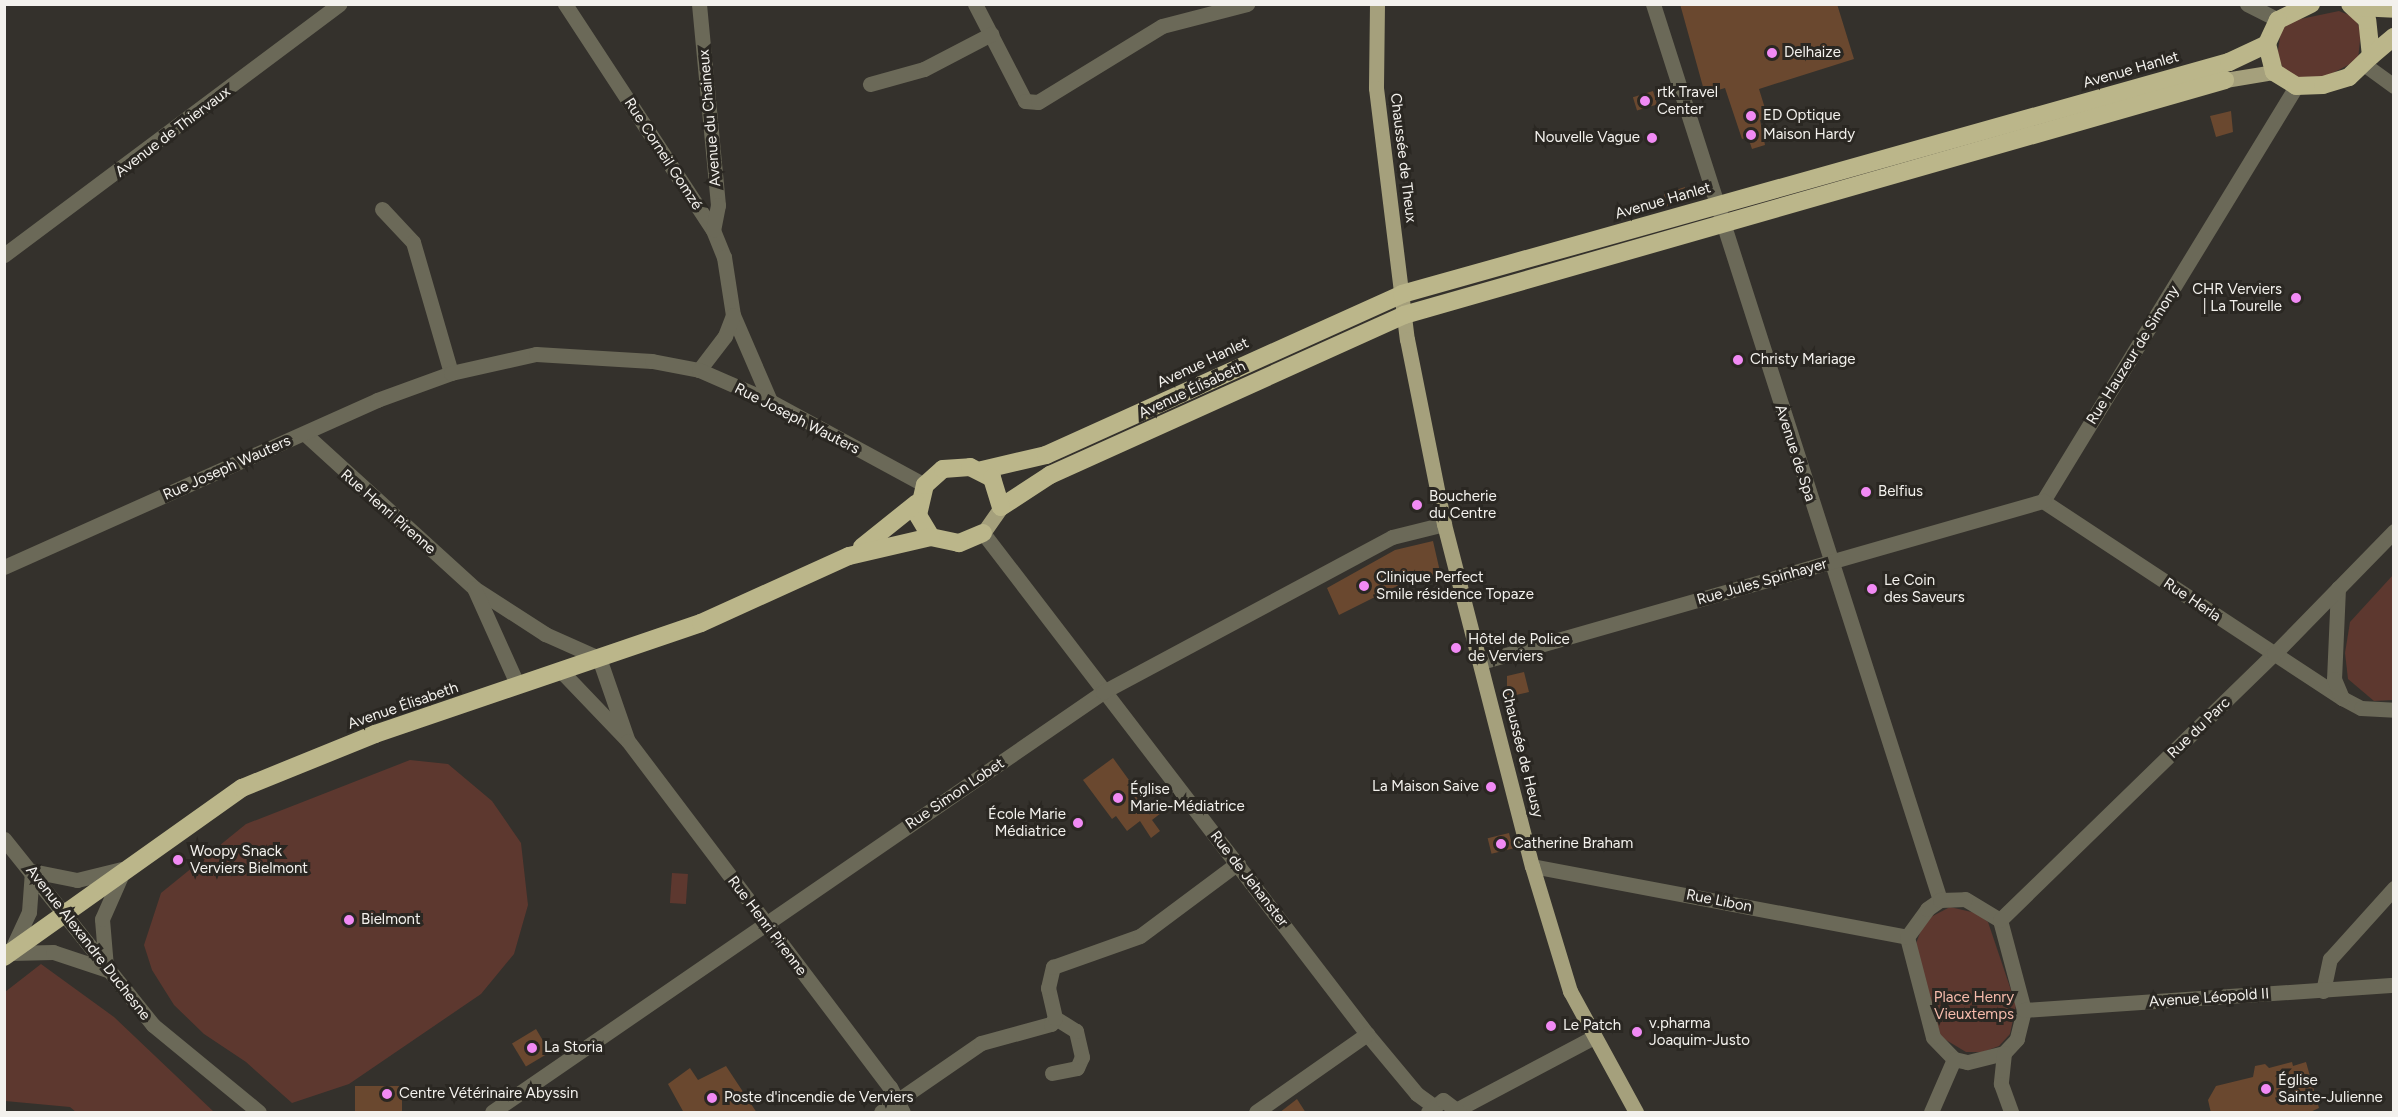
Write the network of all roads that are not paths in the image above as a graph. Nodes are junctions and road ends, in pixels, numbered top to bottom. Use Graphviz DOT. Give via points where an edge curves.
graph roads {
  1 [pos="339,4"];
  2 [pos="565,4"];
  3 [pos="699,4"];
  4 [pos="975,4"];
  5 [pos="1247,4"];
  6 [pos="1377,4"];
  7 [pos="1653,4"];
  8 [pos="2247,4"];
  9 [pos="2311,4"];
  10 [pos="2354,6"];
  11 [pos="2394,9"];
  12 [pos="2278,20"];
  13 [pos="991,34"];
  14 [pos="2394,37"];
  15 [pos="2267,45"];
  16 [pos="2368,61"];
  17 [pos="2274,72"];
  18 [pos="2225,80"];
  19 [pos="870,84"];
  20 [pos="2296,86"];
  21 [pos="2394,86"];
  22 [pos="1716,205"];
  23 [pos="382,209"];
  24 [pos="1723,225"];
  25 [pos="713,230"];
  26 [pos="4,255"];
  27 [pos="1402,294"];
  28 [pos="733,315"];
  29 [pos="1404,315"];
  30 [pos="699,370"];
  31 [pos="451,373"];
  32 [pos="770,401"];
  33 [pos="305,434"];
  34 [pos="982,470"];
  35 [pos="925,485"];
  36 [pos="2043,501"];
  37 [pos="917,503"];
  38 [pos="1001,507"];
  39 [pos="1444,524"];
  40 [pos="2394,531"];
  41 [pos="983,533"];
  42 [pos="931,537"];
  43 [pos="849,556"];
  44 [pos="1831,562"];
  45 [pos="4,567"];
  46 [pos="474,588"];
  47 [pos="2338,588"];
  48 [pos="2274,654"];
  49 [pos="599,658"];
  50 [pos="1481,662"];
  51 [pos="562,672"];
  52 [pos="518,686"];
  53 [pos="1103,692"];
  54 [pos="2342,698"];
  55 [pos="2394,710"];
  56 [pos="628,741"];
  57 [pos="4,839"];
  58 [pos="1238,863"];
  59 [pos="1532,866"];
  60 [pos="125,868"];
  61 [pos="32,871"];
  62 [pos="2394,888"];
  63 [pos="1940,900"];
  64 [pos="64,914"];
  65 [pos="2000,920"];
  66 [pos="766,924"];
  67 [pos="1907,938"];
  68 [pos="8,955"];
  69 [pos="107,970"];
  70 [pos="2394,985"];
  71 [pos="2323,991"];
  72 [pos="2024,1010"];
  73 [pos="1055,1018"];
  74 [pos="1367,1034"];
  75 [pos="1594,1037"];
  76 [pos="2004,1053"];
  77 [pos="1954,1059"];
  78 [pos="1053,1073"];
  79 [pos="901,1107"];
  80 [pos="1430,1109"];
  81 [pos="1458,1111"];
  82 [pos="259,1113"];
  83 [pos="492,1113"];
  84 [pos="881,1113"];
  85 [pos="1256,1113"];
  86 [pos="1636,1113"];
  87 [pos="1931,1113"];
  88 [pos="2011,1113"];
  1 -- 26 [label="street, Avenue de Thiervaux"];
  2 -- 25 [label="street, Rue Corneil Gomzé"];
  3 -- 25 [label="street, Avenue du Chaineux" via="718,205"];
  4 -- 13 [label="street"];
  5 -- 13 [label="street" via="1162,26 1038,102 1025,101"];
  6 -- 27 [label="main road, Chaussée de Theux" via="1376,88"];
  7 -- 22 [label="street, Avenue de Spa"];
  8 -- 12 [label="street"];
  9 -- 12 [label="highway"];
  10 -- 11 [label="highway"];
  10 -- 16 [label="highway" via="2370,29"];
  12 -- 15 [label="highway"];
  13 -- 19 [label="street" via="924,69"];
  14 -- 16 [label="highway"];
  15 -- 17 [label="highway"];
  15 -- 22 [label="highway, Avenue Hanlet" via="2229,62"];
  16 -- 20 [label="highway" via="2337,81"];
  16 -- 21 [label="street"];
  17 -- 18 [label="main road"];
  17 -- 20 [label="highway"];
  18 -- 24 [label="highway"];
  20 -- 36 [label="street, Rue Hauzeur de Simony"];
  22 -- 24 [label="street, Avenue de Spa"];
  22 -- 27 [label="highway, Avenue Hanlet"];
  23 -- 31 [label="street" via="413,242"];
  24 -- 29 [label="highway"];
  24 -- 44 [label="street, Avenue de Spa"];
  25 -- 28 [label="street, Rue Corneil Gomzé" via="724,256"];
  27 -- 29 [label="main road, Chaussée de Theux"];
  27 -- 34 [label="highway, Avenue Hanlet" via="1085,437 1008,467"];
  28 -- 30 [label="street" via="725,336"];
  28 -- 32 [label="street, Rue Corneil Gomzé"];
  29 -- 38 [label="highway, Avenue Élisabeth" via="1050,475"];
  29 -- 39 [label="main road, Chaussée de Heusy" via="1416,405"];
  30 -- 31 [label="street, Rue Joseph Wauters" via="652,361 536,354"];
  30 -- 32 [label="street, Rue Joseph Wauters"];
  31 -- 33 [label="street, Rue Joseph Wauters"];
  32 -- 35 [label="street, Rue Joseph Wauters"];
  33 -- 45 [label="street, Rue Joseph Wauters"];
  33 -- 46 [label="street, Rue Henri Pirenne"];
  34 -- 35 [label="highway" via="943,469"];
  34 -- 38 [label="highway" via="998,488"];
  35 -- 37 [label="highway"];
  36 -- 44 [label="street, Rue Jules Spinhayer"];
  36 -- 48 [label="street, Rue Herla"];
  37 -- 42 [label="highway" via="921,525"];
  37 -- 43 [label="highway, Avenue Élisabeth"];
  38 -- 41 [label="main road"];
  39 -- 50 [label="main road, Chaussée de Heusy"];
  39 -- 53 [label="street, Rue Simon Lobet" via="1392,537"];
  40 -- 47 [label="street, Rue du Parc"];
  41 -- 42 [label="highway" via="959,543"];
  41 -- 53 [label="street, Rue de Jehanster"];
  42 -- 43 [label="highway, Avenue Élisabeth"];
  43 -- 49 [label="highway, Avenue Élisabeth" via="701,623"];
  44 -- 50 [label="street, Rue Jules Spinhayer"];
  44 -- 63 [label="street, Avenue de Spa"];
  46 -- 49 [label="street, Rue Henri Pirenne" via="545,634"];
  46 -- 52 [label="street, Rue Henri Pirenne"];
  47 -- 48 [label="street, Rue du Parc"];
  47 -- 54 [label="street" via="2334,679"];
  48 -- 54 [label="street, Rue Herla"];
  48 -- 65 [label="street, Rue du Parc"];
  49 -- 51 [label="highway, Avenue Élisabeth"];
  49 -- 56 [label="street, Rue Henri Pirenne"];
  50 -- 59 [label="main road, Chaussée de Heusy"];
  51 -- 52 [label="highway, Avenue Élisabeth"];
  51 -- 56 [label="street, Rue Henri Pirenne"];
  52 -- 60 [label="highway, Avenue Élisabeth" via="375,734 242,789"];
  53 -- 58 [label="street, Rue de Jehanster"];
  53 -- 66 [label="street, Rue Simon Lobet"];
  54 -- 55 [label="street, Rue Herla" via="2361,708"];
  56 -- 66 [label="street, Rue Henri Pirenne"];
  57 -- 61 [label="street, Avenue Alexandre Duchesne"];
  58 -- 73 [label="street" via="1140,936 1053,967 1048,988"];
  58 -- 74 [label="street, Rue de Jehanster"];
  59 -- 67 [label="street, Rue Libon"];
  59 -- 75 [label="main road, Chaussée de Heusy" via="1570,991"];
  60 -- 61 [label="street" via="77,880"];
  60 -- 64 [label="highway, Avenue Élisabeth"];
  60 -- 69 [label="street" via="106,899 102,919"];
  61 -- 64 [label="street, Avenue Alexandre Duchesne"];
  61 -- 68 [label="street" via="28,912"];
  62 -- 71 [label="street" via="2330,959"];
  63 -- 65 [label="street" via="1965,899"];
  63 -- 67 [label="street" via="1919,917"];
  64 -- 68 [label="highway, Avenue Élisabeth"];
  64 -- 69 [label="street, Avenue Alexandre Duchesne"];
  65 -- 72 [label="street"];
  66 -- 79 [label="street, Rue Henri Pirenne"];
  66 -- 83 [label="street, Rue Simon Lobet"];
  67 -- 77 [label="street" via="1933,1037"];
  68 -- 69 [label="street" via="53,952"];
  69 -- 82 [label="street, Avenue Alexandre Duchesne" via="153,1025"];
  70 -- 71 [label="street, Avenue Léopold II"];
  71 -- 72 [label="street, Avenue Léopold II"];
  72 -- 76 [label="street" via="2017,1039"];
  73 -- 78 [label="street" via="1076,1031 1082,1057 1077,1068"];
  73 -- 79 [label="street" via="1044,1028 981,1042"];
  74 -- 80 [label="street, Rue de Jehanster"];
  74 -- 85 [label="street"];
  75 -- 81 [label="street, Rue de Jehanster"];
  75 -- 86 [label="main road, Chaussée de Heusy"];
  76 -- 77 [label="street" via="1967,1062"];
  76 -- 88 [label="street" via="2001,1084"];
  77 -- 87 [label="street"];
  79 -- 84 [label="street"];
  80 -- 81 [label="street, Rue de Jehanster" via="1443,1100"];
}
